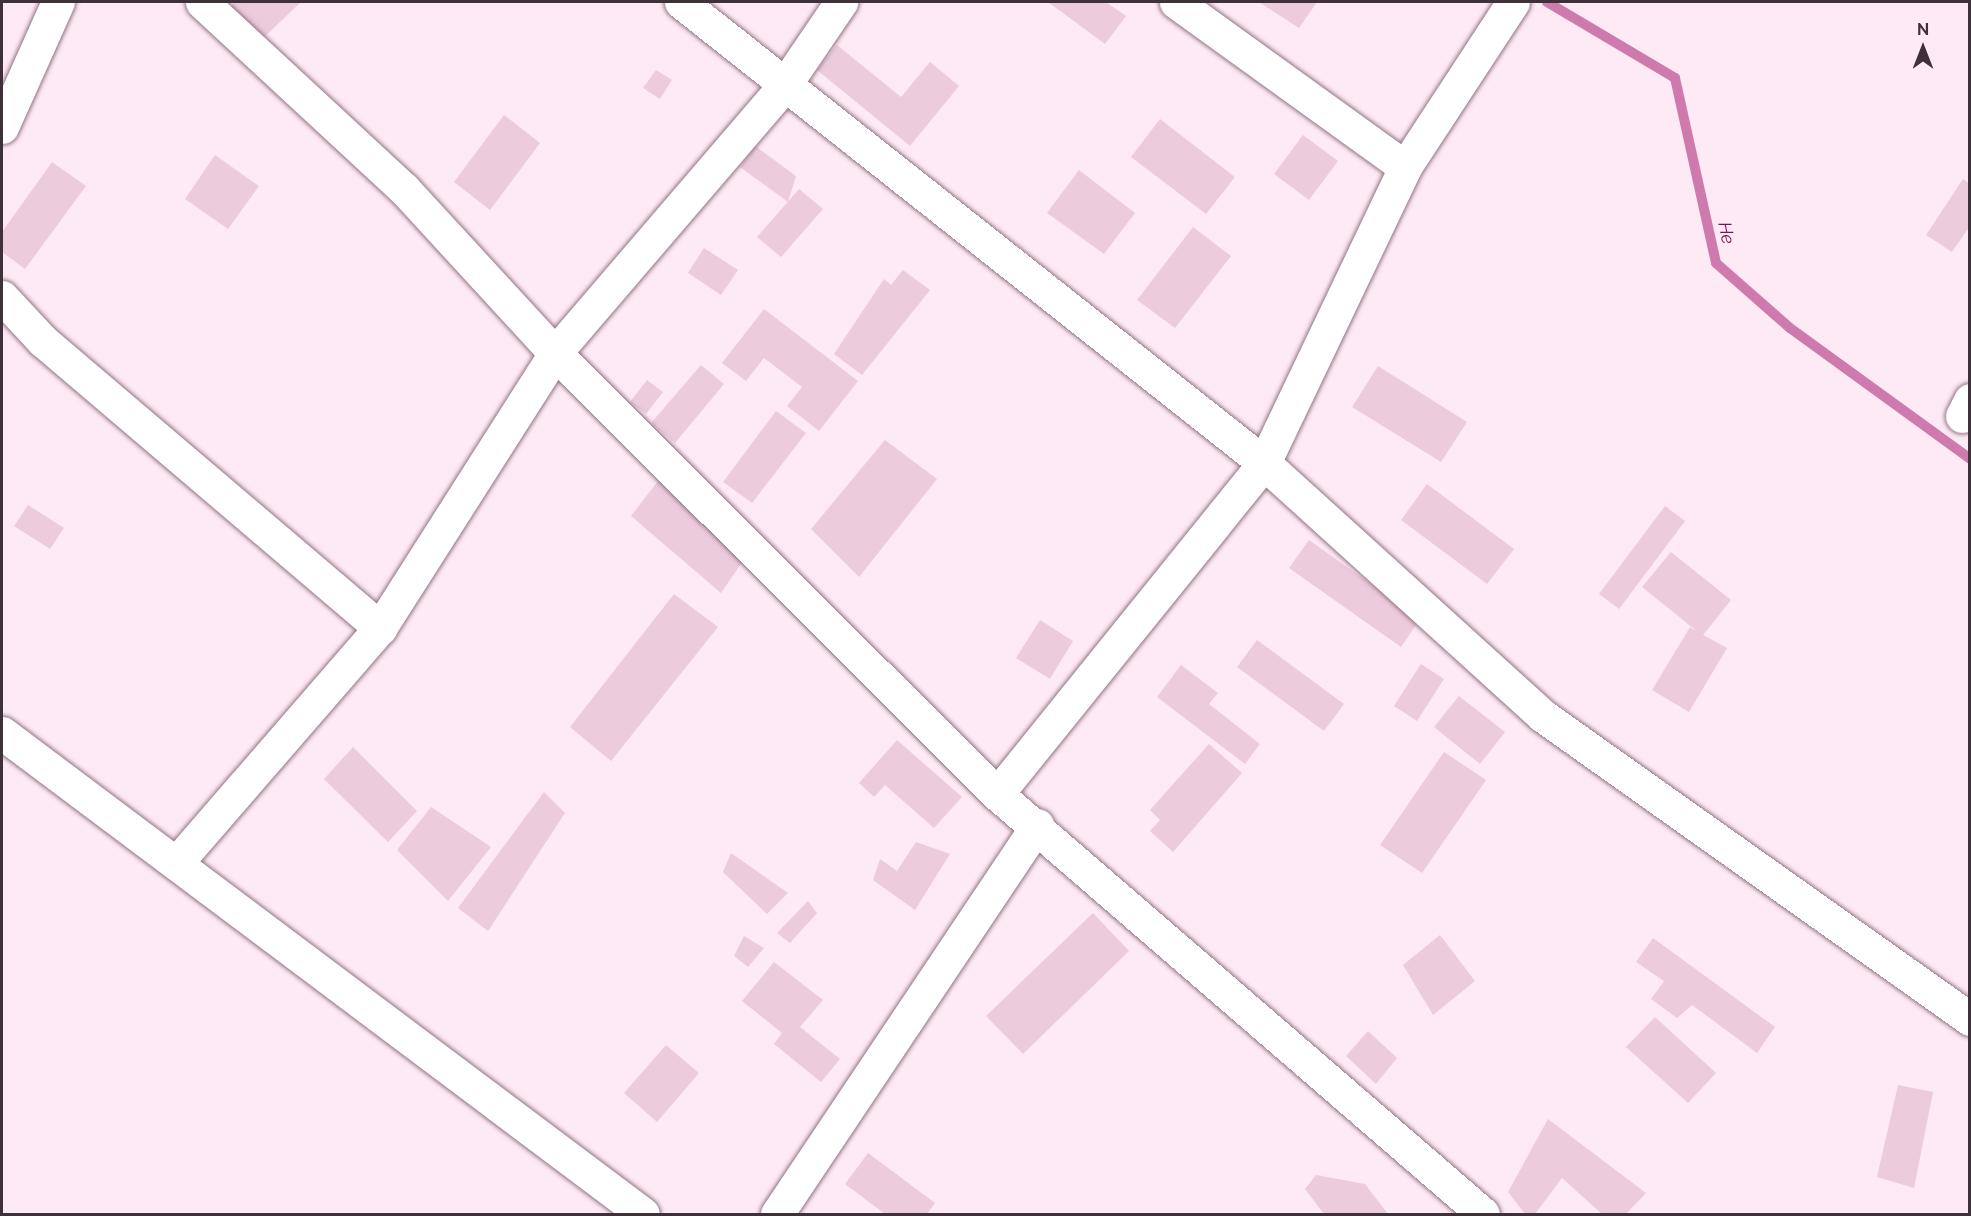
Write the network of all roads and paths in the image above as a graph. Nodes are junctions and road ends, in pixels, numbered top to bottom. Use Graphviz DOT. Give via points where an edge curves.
graph roads {
  1 [pos="58,2"];
  2 [pos="202,2"];
  3 [pos="681,2"];
  4 [pos="841,2"];
  5 [pos="1176,2"];
  6 [pos="1513,2"];
  7 [pos="784,86"];
  8 [pos="2,127"];
  9 [pos="1405,166"];
  10 [pos="2,297"];
  11 [pos="555,353"];
  12 [pos="1264,463"];
  13 [pos="380,628"];
  14 [pos="2,733"];
  15 [pos="997,794"];
  16 [pos="1037,825"];
  17 [pos="178,861"];
  18 [pos="1970,1019"];
  19 [pos="643,1215"];
  20 [pos="777,1215"];
  21 [pos="1483,1215"];
  1 -- 8 [label="street"];
  2 -- 11 [label="street" via="404,189"];
  3 -- 7 [label="street"];
  4 -- 7 [label="street"];
  5 -- 9 [label="street"];
  6 -- 9 [label="street"];
  7 -- 11 [label="street"];
  7 -- 12 [label="street"];
  9 -- 12 [label="street"];
  10 -- 13 [label="street" via="43,341"];
  11 -- 13 [label="street"];
  11 -- 15 [label="street"];
  12 -- 15 [label="street"];
  12 -- 18 [label="street" via="1543,716"];
  13 -- 17 [label="street"];
  14 -- 17 [label="street" via="63,784"];
  15 -- 16 [label="street"];
  16 -- 20 [label="street"];
  16 -- 21 [label="street"];
  17 -- 19 [label="street"];
}
